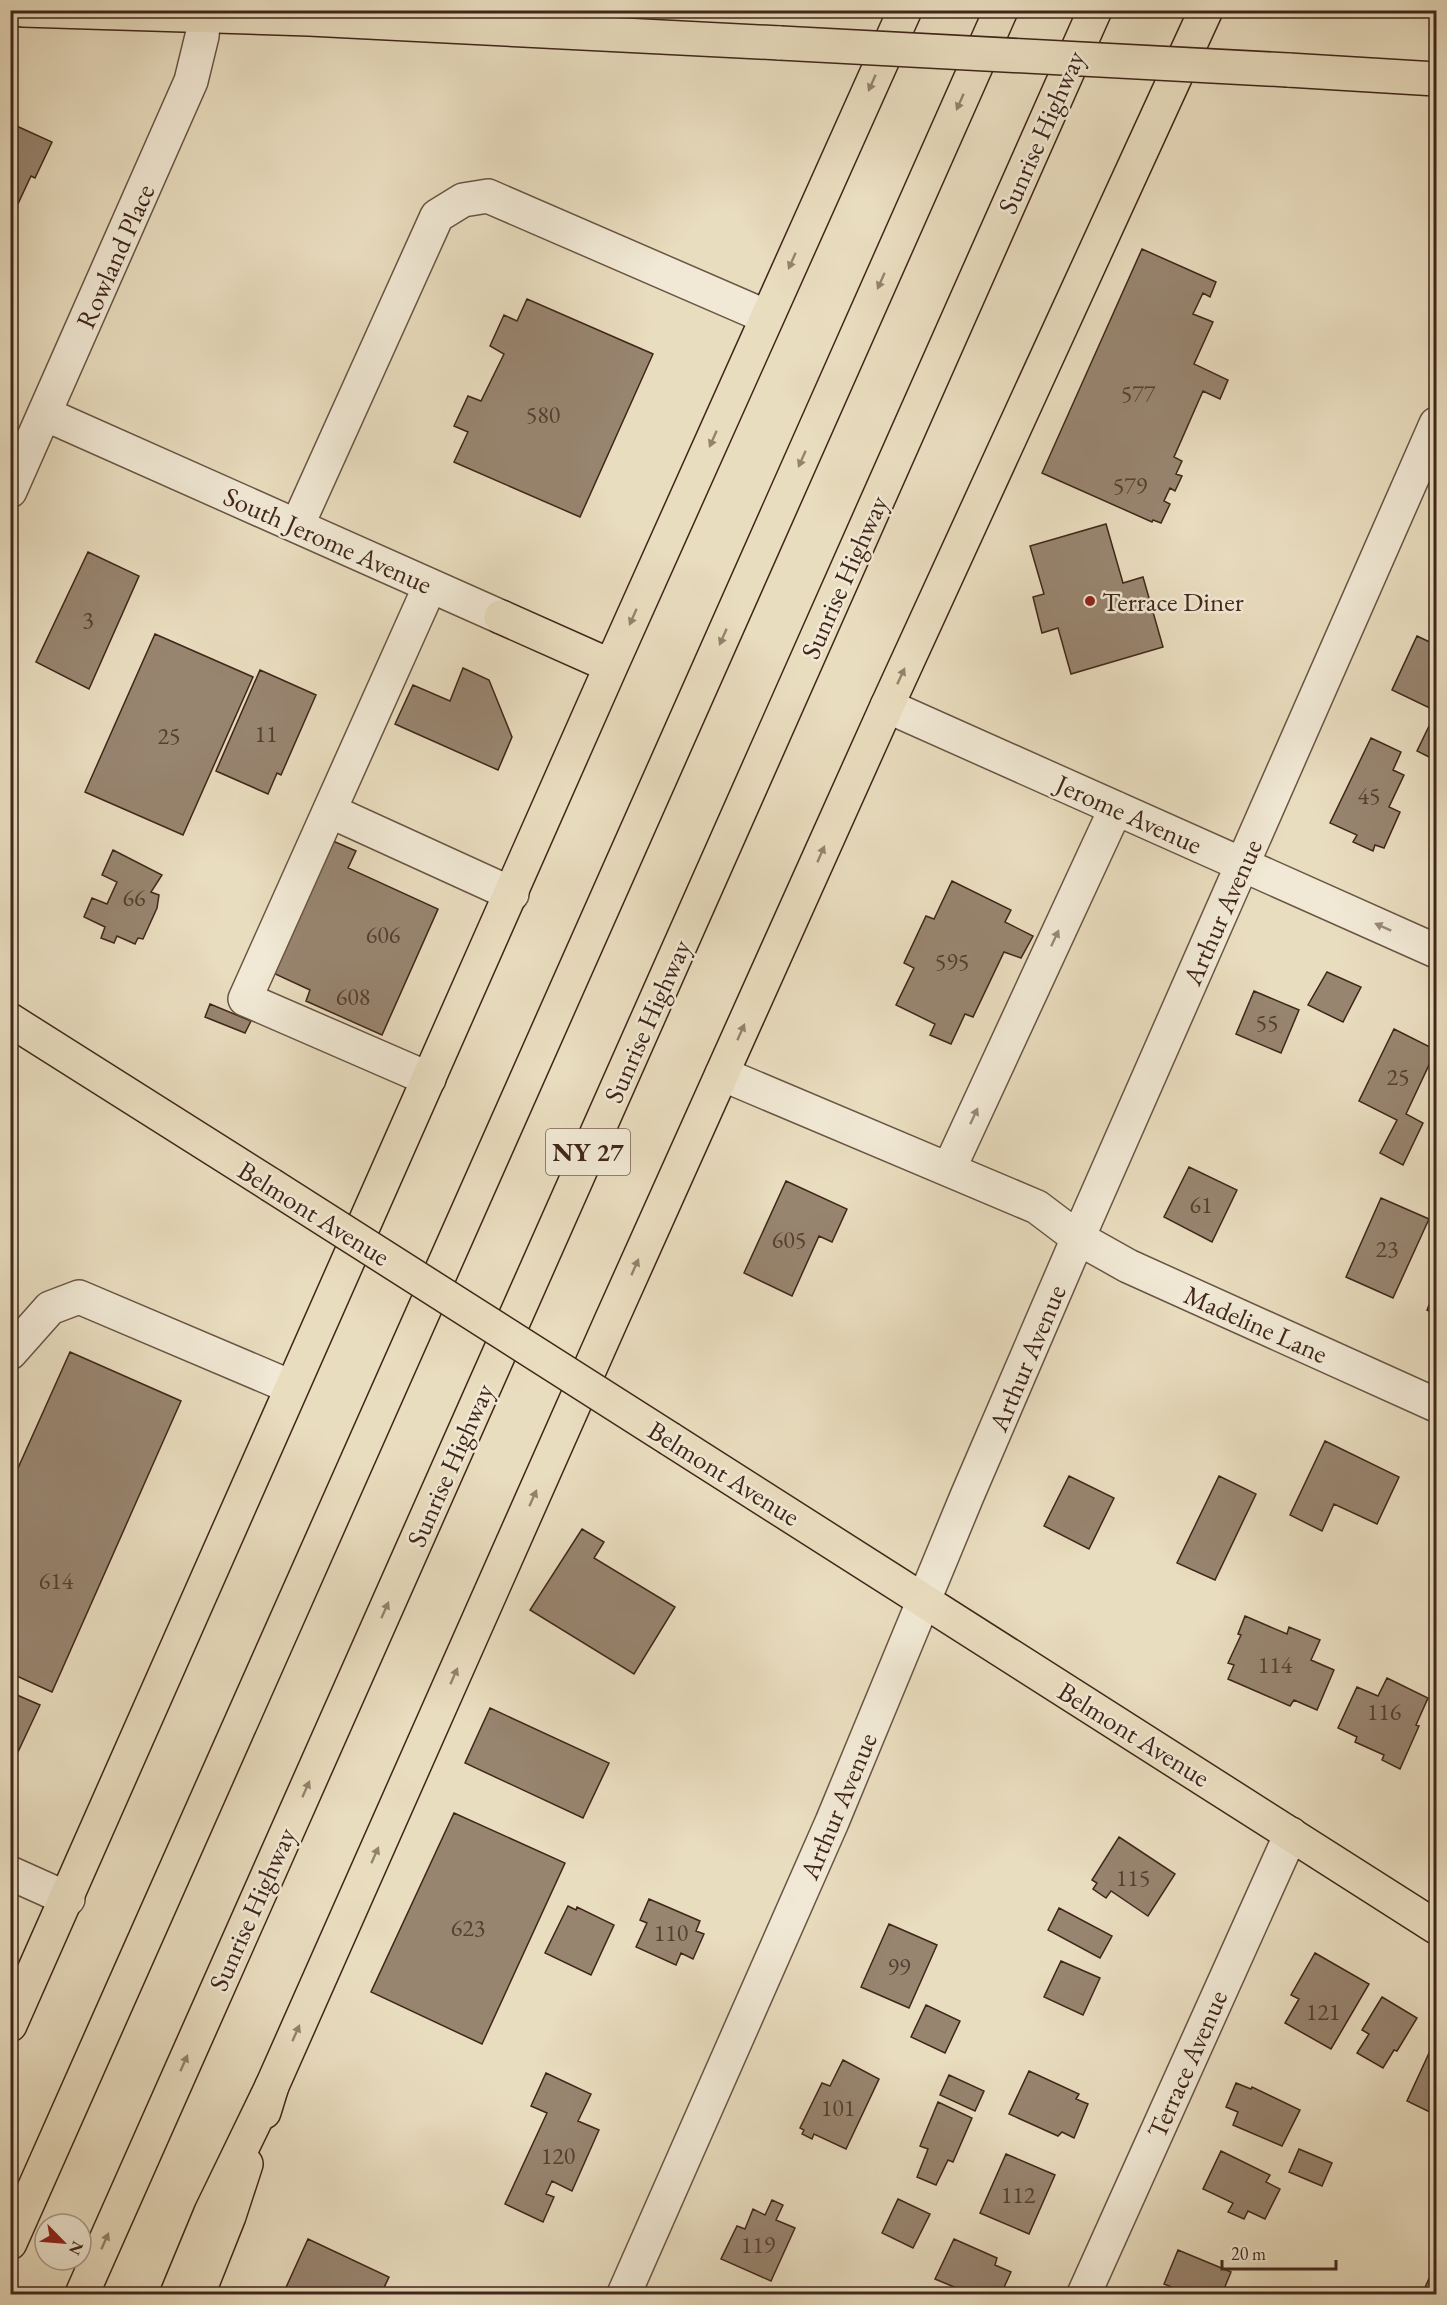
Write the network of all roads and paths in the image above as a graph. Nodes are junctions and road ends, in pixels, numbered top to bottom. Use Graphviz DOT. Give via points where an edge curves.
graph roads {
  1 [pos="23,10"];
  2 [pos="905,10"];
  3 [pos="1001,10"];
  4 [pos="1095,10"];
  5 [pos="1206,10"];
  6 [pos="33,11"];
  7 [pos="204,15"];
  8 [pos="512,20"];
  9 [pos="1437,79"];
  10 [pos="767,317"];
  11 [pos="45,414"];
  12 [pos="1437,424"];
  13 [pos="10,491"];
  14 [pos="297,526"];
  15 [pos="430,586"];
  16 [pos="501,617"];
  17 [pos="611,666"];
  18 [pos="887,706"];
  19 [pos="1116,808"];
  20 [pos="330,811"];
  21 [pos="1242,865"];
  22 [pos="512,894"];
  23 [pos="1437,951"];
  24 [pos="10,1020"];
  25 [pos="722,1074"];
  26 [pos="429,1079"];
  27 [pos="949,1169"];
  28 [pos="1078,1238"];
  29 [pos="10,1353"];
  30 [pos="291,1387"];
  31 [pos="1437,1405"];
  32 [pos="925,1602"];
  33 [pos="1292,1834"];
  34 [pos="10,1873"];
  35 [pos="68,1899"];
  36 [pos="1437,1927"];
  37 [pos="10,2025"];
  38 [pos="272,2086"];
  39 [pos="10,2244"];
  40 [pos="82,2295"];
  41 [pos="177,2295"];
  42 [pos="198,2295"];
  43 [pos="624,2295"];
  44 [pos="1084,2295"];
  1 -- 6 [label="main road"];
  2 -- 10 [label="main road, one-way"];
  3 -- 39 [label="main road, NY 27, one-way"];
  40 -- 4 [label="main road, Sunrise Highway / NY 27, one-way"];
  18 -- 5 [label="main road, one-way"];
  6 -- 7 [label="main road"];
  7 -- 8 [label="main road"];
  7 -- 11 [label="street, Rowland Place" via="188,89"];
  8 -- 9 [label="main road, bridge" via="780,43"];
  10 -- 14 [label="street" via="489,196 463,200 437,216"];
  10 -- 17 [label="main road, one-way"];
  11 -- 13 [label="street, Rowland Place"];
  11 -- 14 [label="street, South Jerome Avenue"];
  12 -- 21 [label="street, Arthur Avenue"];
  14 -- 15 [label="street, South Jerome Avenue"];
  15 -- 16 [label="street, South Jerome Avenue"];
  15 -- 20 [label="street"];
  16 -- 17 [label="main road, South Jerome Avenue"];
  17 -- 22 [label="main road"];
  18 -- 19 [label="street, Jerome Avenue"];
  25 -- 18 [label="main road, one-way"];
  19 -- 21 [label="street, Jerome Avenue"];
  27 -- 19 [label="street, one-way"];
  20 -- 22 [label="street"];
  20 -- 26 [label="street" via="244,999"];
  23 -- 21 [label="street, Jerome Avenue, one-way"];
  21 -- 28 [label="street, Arthur Avenue"];
  22 -- 26 [label="main road"];
  24 -- 32 [label="main road, Belmont Avenue, bridge"];
  25 -- 27 [label="street, Madeline Lane"];
  38 -- 25 [label="main road, one-way"];
  26 -- 30 [label="main road"];
  27 -- 28 [label="street, Madeline Lane" via="1037,1207"];
  28 -- 31 [label="street, Madeline Lane" via="1128,1266"];
  28 -- 32 [label="street, Arthur Avenue"];
  29 -- 30 [label="street" via="50,1308 79,1297"];
  30 -- 35 [label="main road"];
  32 -- 33 [label="main road, Belmont Avenue"];
  32 -- 43 [label="street, Arthur Avenue"];
  33 -- 36 [label="main road, Belmont Avenue"];
  33 -- 44 [label="street, Terrace Avenue"];
  34 -- 35 [label="street"];
  35 -- 37 [label="main road"];
  38 -- 41 [label="main road" via="211,2212"];
  38 -- 42 [label="main road"];
}
